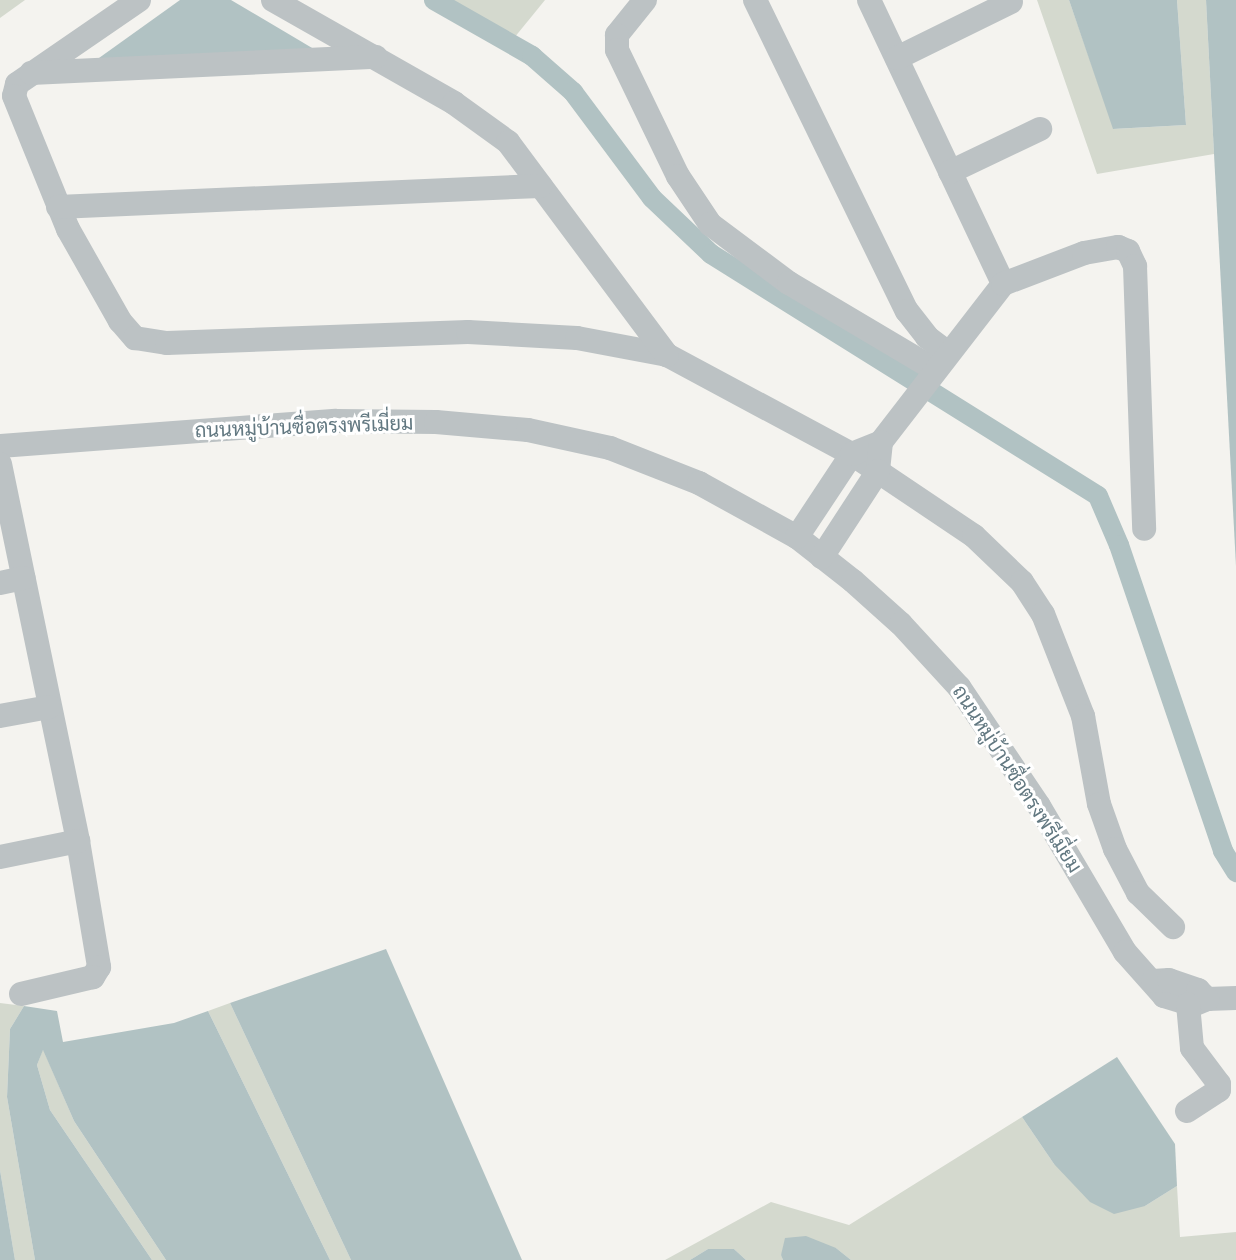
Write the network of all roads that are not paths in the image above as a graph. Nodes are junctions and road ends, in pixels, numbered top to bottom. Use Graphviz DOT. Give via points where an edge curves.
graph roads {
  1 [pos="139,0"];
  2 [pos="273,0"];
  3 [pos="645,0"];
  4 [pos="755,0"];
  5 [pos="869,0"];
  6 [pos="1011,2"];
  7 [pos="377,57"];
  8 [pos="897,58"];
  9 [pos="31,73"];
  10 [pos="1040,129"];
  11 [pos="950,172"];
  12 [pos="541,186"];
  13 [pos="58,207"];
  14 [pos="1002,284"];
  15 [pos="639,322"];
  16 [pos="916,324"];
  17 [pos="577,338"];
  18 [pos="896,347"];
  19 [pos="667,355"];
  20 [pos="938,364"];
  21 [pos="881,442"];
  22 [pos="0,446"];
  23 [pos="852,454"];
  24 [pos="0,464"];
  25 [pos="878,471"];
  26 [pos="1144,529"];
  27 [pos="797,537"];
  28 [pos="822,557"];
  29 [pos="11,580"];
  30 [pos="49,707"];
  31 [pos="0,716"];
  32 [pos="78,841"];
  33 [pos="0,857"];
  34 [pos="1173,927"];
  35 [pos="21,994"];
  36 [pos="1215,1000"];
  37 [pos="1187,1111"];
  1 -- 9 [label="street"];
  2 -- 7 [label="street"];
  3 -- 18 [label="street" via="617,35 617,50 696,205 710,224 789,283"];
  4 -- 16 [label="street"];
  5 -- 8 [label="street"];
  6 -- 8 [label="street"];
  7 -- 9 [label="street"];
  7 -- 12 [label="street" via="482,121 508,142"];
  8 -- 11 [label="street"];
  9 -- 13 [label="street" via="17,84 14,105"];
  10 -- 11 [label="street"];
  11 -- 14 [label="street"];
  12 -- 13 [label="street"];
  12 -- 15 [label="street"];
  13 -- 17 [label="street" via="120,321 135,338 147,342 468,332"];
  14 -- 20 [label="street"];
  14 -- 26 [label="street" via="1084,253 1118,247 1128,250 1132,257"];
  15 -- 17 [label="street"];
  15 -- 19 [label="street"];
  16 -- 18 [label="street"];
  16 -- 20 [label="street"];
  17 -- 19 [label="street"];
  18 -- 20 [label="street"];
  19 -- 23 [label="street"];
  20 -- 21 [label="street"];
  21 -- 23 [label="street"];
  21 -- 25 [label="street"];
  22 -- 27 [label="street, ถนนหมู่บ้านซื่อตรงพรีเมี่ยม" via="336,421 436,422 528,430 610,448 699,483"];
  23 -- 25 [label="street"];
  23 -- 27 [label="street"];
  24 -- 29 [label="street"];
  25 -- 28 [label="street"];
  25 -- 34 [label="street" via="974,536 1023,582 1043,614 1083,716 1099,804 1115,849 1138,893"];
  27 -- 28 [label="street, ถนนหมู่บ้านซื่อตรงพรีเมี่ยม"];
  28 -- 36 [label="street, ถนนหมู่บ้านซื่อตรงพรีเมี่ยม" via="901,624 959,687 1039,806 1125,952 1153,981 1169,980"];
  29 -- 30 [label="street"];
  30 -- 31 [label="street"];
  30 -- 32 [label="street"];
  32 -- 33 [label="street"];
  32 -- 35 [label="street" via="98,974"];
  36 -- 37 [label="street" via="1192,1048 1219,1084 1219,1090"];
}
